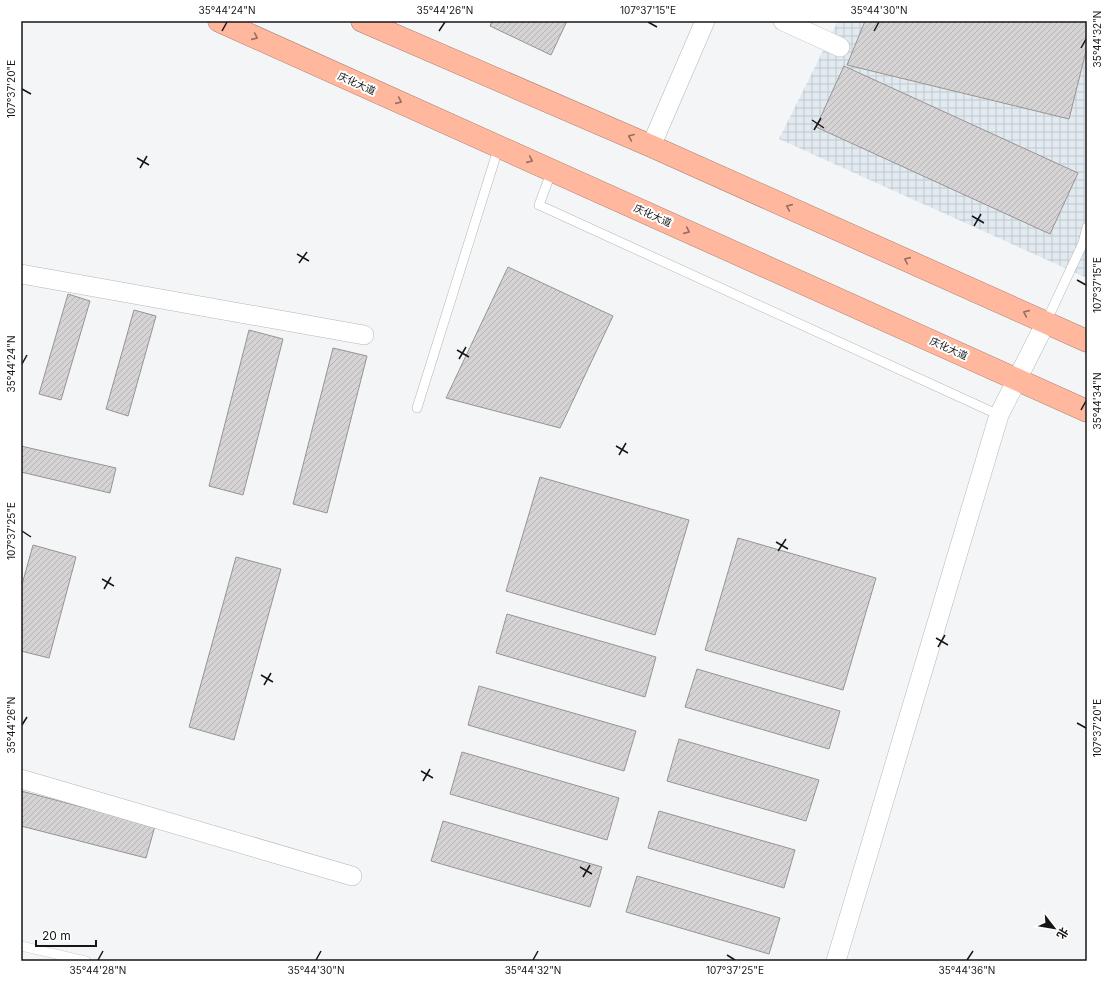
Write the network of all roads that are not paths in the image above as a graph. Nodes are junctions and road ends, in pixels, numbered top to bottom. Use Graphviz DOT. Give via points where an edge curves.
graph roads {
  1 [pos="219,21"];
  2 [pos="362,21"];
  3 [pos="705,21"];
  4 [pos="783,21"];
  5 [pos="840,47"];
  6 [pos="499,146"];
  7 [pos="651,146"];
  8 [pos="552,170"];
  9 [pos="1087,227"];
  10 [pos="21,274"];
  11 [pos="1046,322"];
  12 [pos="364,335"];
  13 [pos="1087,340"];
  14 [pos="1017,379"];
  15 [pos="417,408"];
  16 [pos="1087,410"];
  17 [pos="999,415"];
  18 [pos="21,779"];
  19 [pos="352,876"];
  20 [pos="21,946"];
  21 [pos="86,961"];
  22 [pos="836,961"];
  1 -- 6 [label="highway, 庆化大道, one-way"];
  7 -- 2 [label="highway, one-way"];
  3 -- 7 [label="street"];
  4 -- 5 [label="street"];
  6 -- 8 [label="highway, 庆化大道, one-way"];
  6 -- 15 [label="lane"];
  11 -- 7 [label="highway, one-way"];
  8 -- 14 [label="highway, 庆化大道, one-way"];
  8 -- 17 [label="lane" via="539,205"];
  9 -- 11 [label="lane" via="1083,243"];
  10 -- 12 [label="street"];
  11 -- 13 [label="highway"];
  11 -- 14 [label="street"];
  14 -- 16 [label="highway, 庆化大道"];
  14 -- 17 [label="street"];
  17 -- 22 [label="street"];
  18 -- 19 [label="street"];
  20 -- 21 [label="lane"];
}
